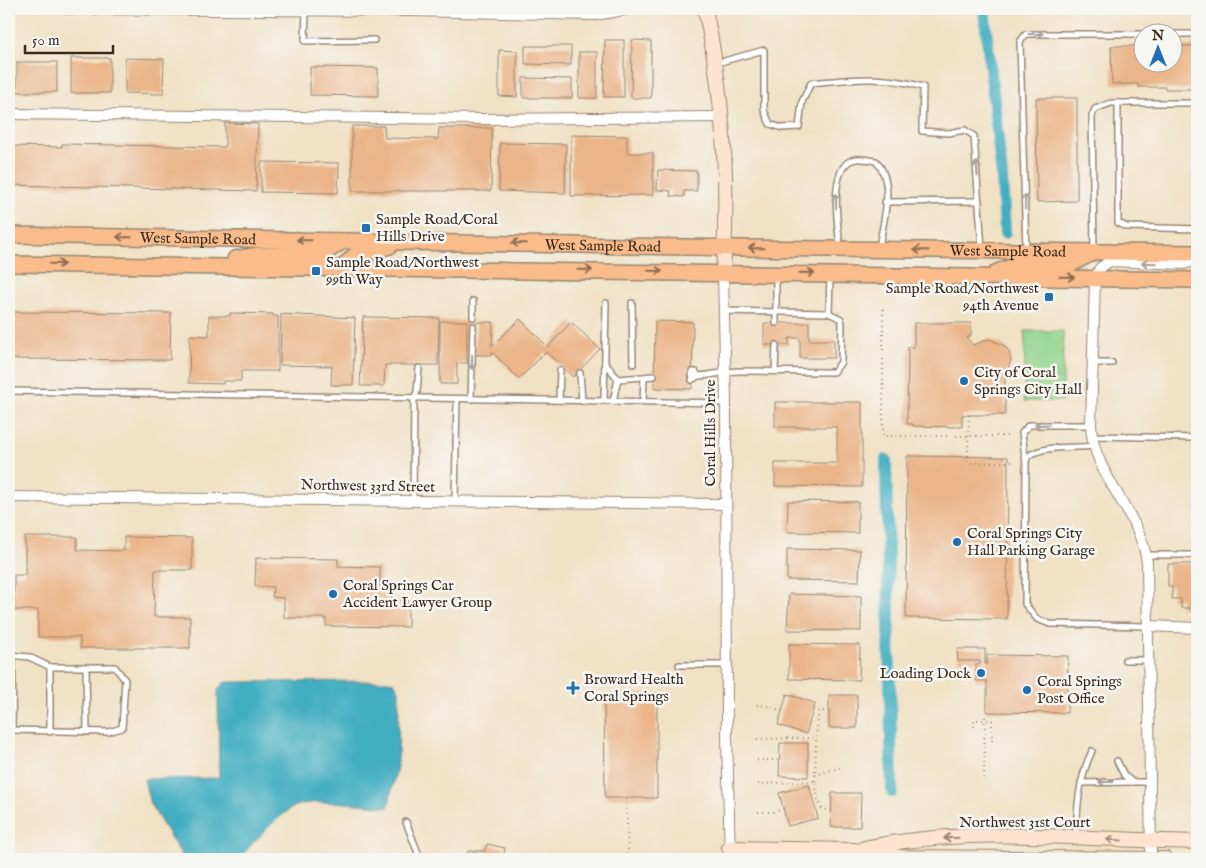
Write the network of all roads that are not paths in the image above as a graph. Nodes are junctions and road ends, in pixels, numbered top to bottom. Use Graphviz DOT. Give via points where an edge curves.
graph roads {
  1 [pos="66,9"];
  2 [pos="630,9"];
  3 [pos="706,9"];
  4 [pos="410,10"];
  5 [pos="306,11"];
  6 [pos="1134,34"];
  7 [pos="1184,34"];
  8 [pos="1197,34"];
  9 [pos="374,40"];
  10 [pos="717,63"];
  11 [pos="1118,103"];
  12 [pos="1197,103"];
  13 [pos="9,114"];
  14 [pos="722,118"];
  15 [pos="979,201"];
  16 [pos="885,202"];
  17 [pos="1197,229"];
  18 [pos="9,235"];
  19 [pos="343,241"];
  20 [pos="409,242"];
  21 [pos="725,246"];
  22 [pos="840,249"];
  23 [pos="879,250"];
  24 [pos="982,251"];
  25 [pos="1026,251"];
  26 [pos="1094,252"];
  27 [pos="1197,252"];
  28 [pos="1197,260"];
  29 [pos="9,264"];
  30 [pos="204,266"];
  31 [pos="343,267"];
  32 [pos="723,273"];
  33 [pos="776,273"];
  34 [pos="830,274"];
  35 [pos="983,276"];
  36 [pos="1095,278"];
  37 [pos="1197,280"];
  38 [pos="473,302"];
  39 [pos="606,303"];
  40 [pos="632,303"];
  41 [pos="724,311"];
  42 [pos="776,313"];
  43 [pos="829,313"];
  44 [pos="473,318"];
  45 [pos="776,323"];
  46 [pos="473,326"];
  47 [pos="776,345"];
  48 [pos="605,363"];
  49 [pos="1093,363"];
  50 [pos="633,364"];
  51 [pos="1112,364"];
  52 [pos="419,368"];
  53 [pos="560,370"];
  54 [pos="726,371"];
  55 [pos="775,371"];
  56 [pos="580,373"];
  57 [pos="654,376"];
  58 [pos="694,376"];
  59 [pos="644,378"];
  60 [pos="618,379"];
  61 [pos="9,391"];
  62 [pos="414,398"];
  63 [pos="457,399"];
  64 [pos="471,399"];
  65 [pos="559,400"];
  66 [pos="582,400"];
  67 [pos="604,401"];
  68 [pos="614,401"];
  69 [pos="643,401"];
  70 [pos="726,403"];
  71 [pos="1091,424"];
  72 [pos="1197,438"];
  73 [pos="1092,441"];
  74 [pos="1026,464"];
  75 [pos="9,497"];
  76 [pos="413,501"];
  77 [pos="455,502"];
  78 [pos="726,504"];
  79 [pos="1146,555"];
  80 [pos="1197,555"];
  81 [pos="1148,626"];
  82 [pos="1197,628"];
  83 [pos="11,655"];
  84 [pos="1125,660"];
  85 [pos="1148,660"];
  86 [pos="679,665"];
  87 [pos="726,666"];
  88 [pos="50,667"];
  89 [pos="86,667"];
  90 [pos="10,730"];
  91 [pos="50,732"];
  92 [pos="87,732"];
  93 [pos="1092,751"];
  94 [pos="1117,761"];
  95 [pos="1081,782"];
  96 [pos="1132,782"];
  97 [pos="1150,782"];
  98 [pos="406,822"];
  99 [pos="1076,837"];
  100 [pos="1150,841"];
  101 [pos="1197,842"];
  102 [pos="853,850"];
  103 [pos="730,854"];
  104 [pos="418,858"];
  105 [pos="990,858"];
  106 [pos="440,859"];
  107 [pos="1151,859"];
  108 [pos="1166,859"];
  1 -- 5 [label="street"];
  2 -- 4 [label="street" via="595,15"];
  3 -- 10 [label="street, Coral Hills Drive"];
  4 -- 5 [label="street"];
  5 -- 9 [label="lane" via="305,41"];
  25 -- 6 [label="lane, one-way" via="1020,42 1026,34"];
  7 -- 8 [label="lane"];
  10 -- 14 [label="street, Coral Hills Drive"];
  15 -- 10 [label="lane, one-way" via="974,136 965,130 948,133 922,131 923,87 897,79 811,83 802,102 799,127 782,128 770,124 764,110 764,50"];
  11 -- 12 [label="lane"];
  11 -- 17 [label="lane" via="1118,223 1127,227"];
  11 -- 26 [label="lane" via="1101,105 1092,116"];
  13 -- 14 [label="street"];
  14 -- 21 [label="street, Coral Hills Drive"];
  15 -- 16 [label="lane"];
  15 -- 24 [label="lane"];
  22 -- 16 [label="lane, one-way" via="836,187 848,162 856,159 876,161 884,169"];
  16 -- 23 [label="lane"];
  19 -- 18 [label="main road, West Sample Road, one-way"];
  19 -- 20 [label="main road, West Sample Road"];
  19 -- 30 [label="main road" via="323,254 259,255"];
  21 -- 20 [label="main road, West Sample Road, one-way"];
  20 -- 31 [label="main road" via="355,255"];
  22 -- 21 [label="main road, West Sample Road, one-way"];
  21 -- 32 [label="street, Coral Hills Drive"];
  22 -- 23 [label="main road, West Sample Road"];
  24 -- 23 [label="main road, West Sample Road, one-way"];
  24 -- 25 [label="main road, West Sample Road"];
  25 -- 26 [label="main road, West Sample Road"];
  26 -- 27 [label="main road, West Sample Road"];
  26 -- 35 [label="main road" via="1071,264 1020,264"];
  28 -- 36 [label="street, one-way" via="1184,264 1110,261 1100,268"];
  29 -- 30 [label="main road, West Sample Road, one-way"];
  30 -- 31 [label="main road, West Sample Road"];
  31 -- 32 [label="main road, West Sample Road, one-way"];
  32 -- 33 [label="main road, West Sample Road"];
  32 -- 41 [label="street, Coral Hills Drive"];
  33 -- 34 [label="main road, West Sample Road, one-way"];
  33 -- 42 [label="lane"];
  34 -- 35 [label="main road, West Sample Road"];
  34 -- 43 [label="lane"];
  35 -- 36 [label="main road, West Sample Road, one-way"];
  36 -- 37 [label="main road, West Sample Road"];
  36 -- 49 [label="street"];
  38 -- 44 [label="lane"];
  39 -- 48 [label="lane"];
  40 -- 50 [label="lane"];
  41 -- 42 [label="lane"];
  41 -- 54 [label="street, Coral Hills Drive"];
  42 -- 43 [label="lane"];
  42 -- 45 [label="lane"];
  43 -- 55 [label="lane" via="841,319 842,324 842,362 838,367 829,372"];
  46 -- 64 [label="lane, one-way"];
  47 -- 55 [label="lane"];
  48 -- 60 [label="lane"];
  48 -- 67 [label="lane"];
  49 -- 51 [label="lane"];
  49 -- 71 [label="street"];
  52 -- 62 [label="lane"];
  53 -- 65 [label="lane"];
  54 -- 55 [label="lane"];
  54 -- 58 [label="lane" via="711,376"];
  54 -- 70 [label="street, Coral Hills Drive"];
  56 -- 66 [label="lane"];
  57 -- 59 [label="lane"];
  59 -- 60 [label="lane"];
  59 -- 69 [label="lane"];
  60 -- 68 [label="lane"];
  61 -- 62 [label="lane"];
  62 -- 63 [label="lane"];
  62 -- 76 [label="lane"];
  63 -- 64 [label="lane"];
  63 -- 77 [label="lane"];
  64 -- 65 [label="lane"];
  65 -- 66 [label="lane"];
  66 -- 67 [label="lane"];
  67 -- 68 [label="lane"];
  68 -- 69 [label="lane"];
  69 -- 70 [label="lane"];
  70 -- 78 [label="street, Coral Hills Drive"];
  71 -- 73 [label="street"];
  71 -- 74 [label="lane, one-way" via="1029,425 1022,432"];
  72 -- 73 [label="lane"];
  73 -- 74 [label="lane" via="1075,449 1038,449 1028,456"];
  73 -- 79 [label="street"];
  74 -- 81 [label="lane" via="1025,604 1028,610 1037,619 1050,624"];
  75 -- 76 [label="street, Northwest 33rd Street"];
  76 -- 77 [label="street, Northwest 33rd Street"];
  77 -- 78 [label="street, Northwest 33rd Street"];
  78 -- 87 [label="street, Coral Hills Drive"];
  79 -- 80 [label="lane"];
  79 -- 81 [label="street"];
  81 -- 82 [label="street"];
  81 -- 85 [label="street"];
  83 -- 88 [label="lane"];
  83 -- 90 [label="lane"];
  84 -- 85 [label="lane"];
  85 -- 97 [label="street"];
  86 -- 87 [label="lane"];
  87 -- 103 [label="street, Coral Hills Drive"];
  88 -- 89 [label="lane"];
  88 -- 91 [label="lane"];
  89 -- 92 [label="lane"];
  89 -- 92 [label="lane" via="115,667 125,680 122,728"];
  90 -- 91 [label="lane"];
  91 -- 92 [label="lane"];
  93 -- 95 [label="lane"];
  94 -- 96 [label="lane"];
  96 -- 95 [label="lane, one-way"];
  95 -- 99 [label="lane"];
  96 -- 97 [label="lane"];
  97 -- 100 [label="street"];
  98 -- 104 [label="lane"];
  100 -- 99 [label="street, Northwest 31st Court, one-way"];
  99 -- 102 [label="street, Northwest 31st Court, one-way" via="903,840"];
  100 -- 101 [label="street, Northwest 31st Court"];
  100 -- 107 [label="street"];
  102 -- 103 [label="street, Northwest 31st Court"];
  102 -- 105 [label="street, Northwest 31st Court" via="901,857"];
  104 -- 106 [label="lane"];
  105 -- 107 [label="street, Northwest 31st Court"];
  107 -- 108 [label="street, Northwest 31st Court"];
}
